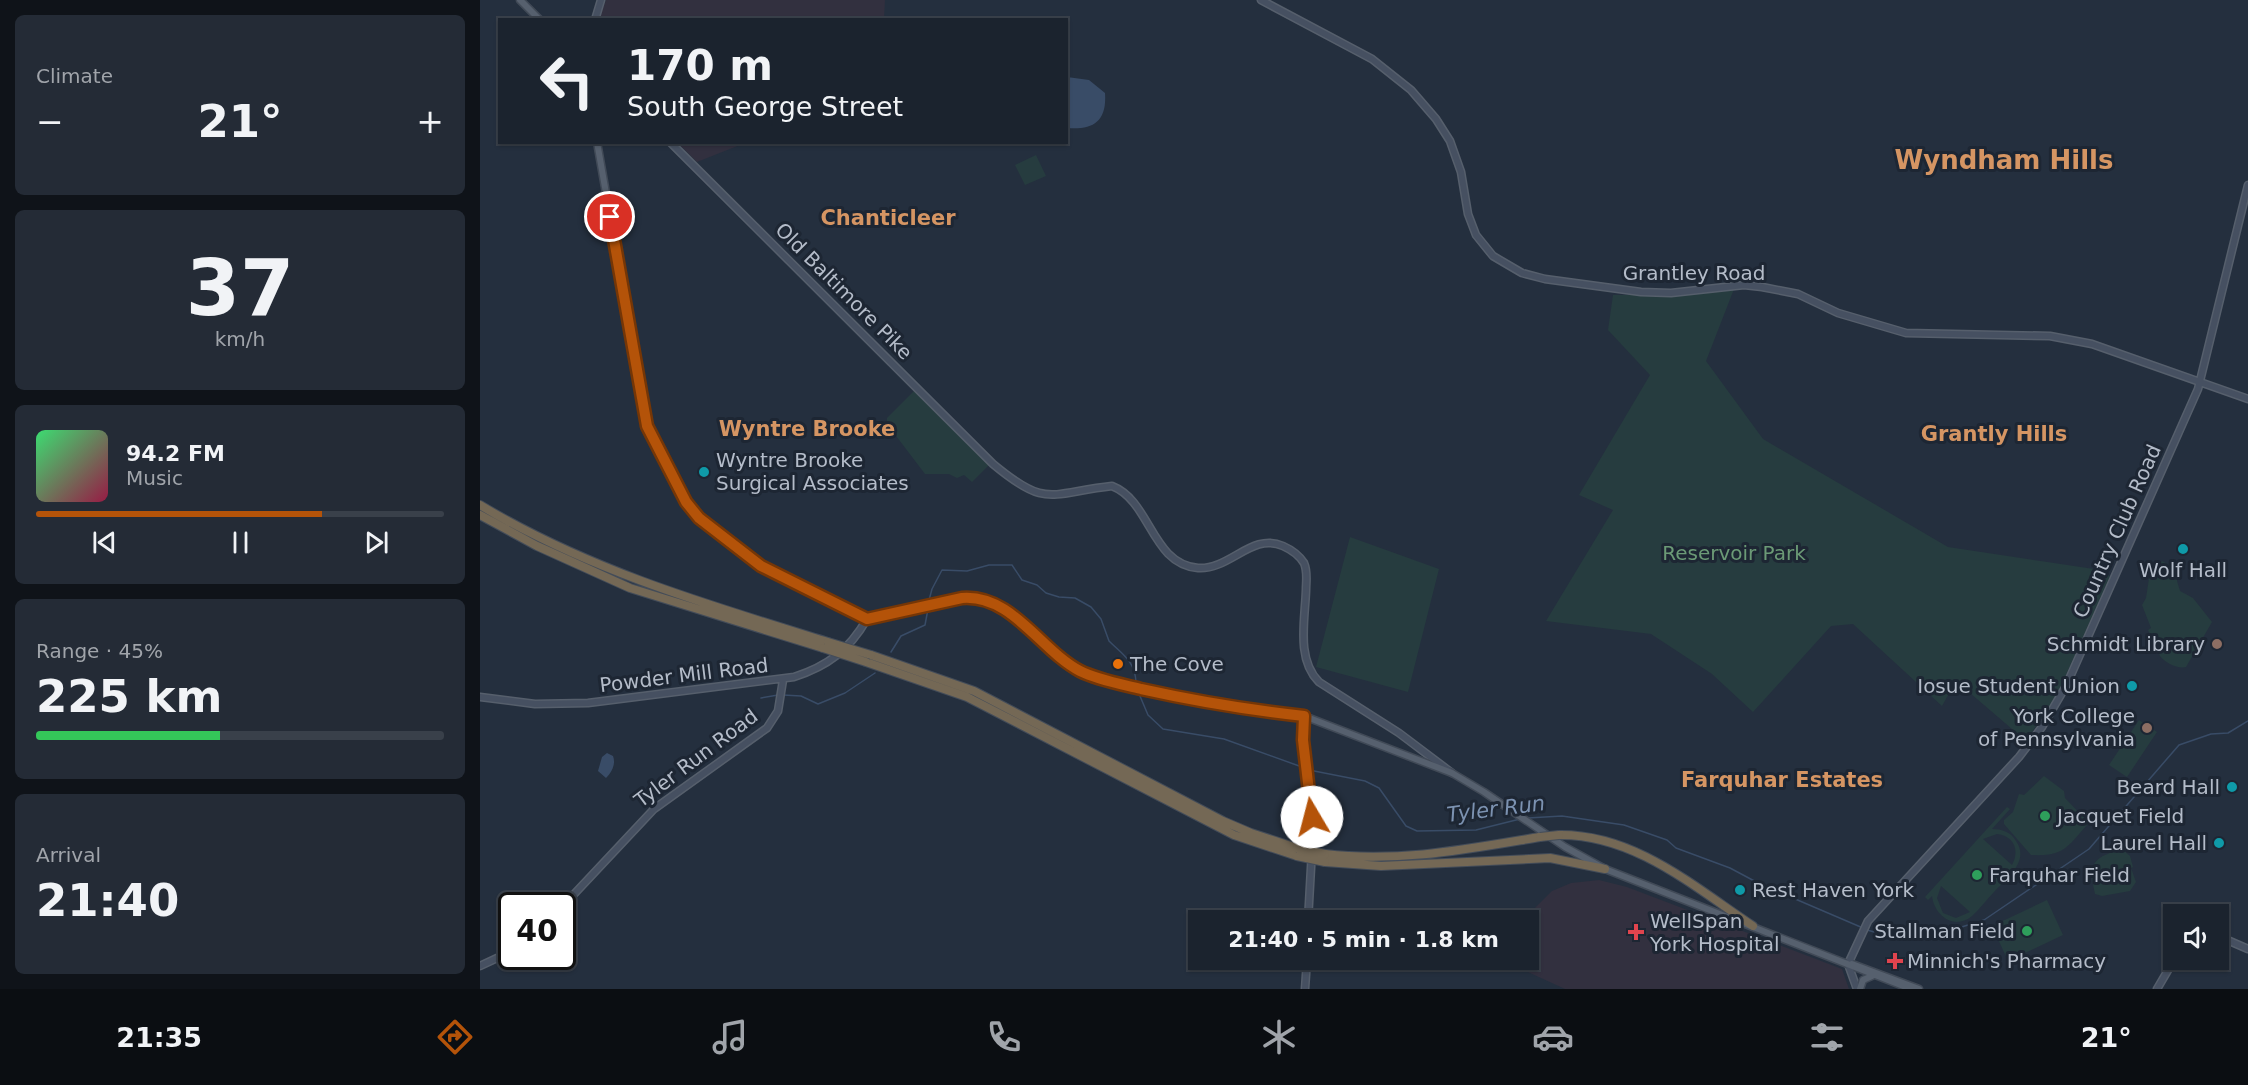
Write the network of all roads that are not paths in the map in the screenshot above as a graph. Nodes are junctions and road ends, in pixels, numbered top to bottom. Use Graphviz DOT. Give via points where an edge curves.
graph roads {
  1 [pos="520,0"];
  2 [pos="601,0"];
  3 [pos="1261,0"];
  4 [pos="538,18"];
  5 [pos="596,18"];
  6 [pos="597,144"];
  7 [pos="672,144"];
  8 [pos="2248,185"];
  9 [pos="2200,382"];
  10 [pos="2248,399"];
  11 [pos="480,506"];
  12 [pos="480,515"];
  13 [pos="867,619"];
  14 [pos="825,645"];
  15 [pos="783,680"];
  16 [pos="480,697"];
  17 [pos="1304,716"];
  18 [pos="1452,773"];
  19 [pos="1325,858"];
  20 [pos="1605,868"];
  21 [pos="576,892"];
  22 [pos="1309,910"];
  23 [pos="1753,926"];
  24 [pos="2229,941"];
  25 [pos="2248,949"];
  26 [pos="498,958"];
  27 [pos="1848,964"];
  28 [pos="480,966"];
  29 [pos="1306,970"];
  30 [pos="2168,970"];
  31 [pos="1875,976"];
  32 [pos="1305,989"];
  33 [pos="1858,989"];
  34 [pos="1911,989"];
  35 [pos="1919,989"];
  36 [pos="2157,989"];
  1 -- 4 [label="main road"];
  2 -- 5 [label="street"];
  3 -- 9 [label="street, Grantley Road" via="1372,59 1411,90 1450,141 1476,235 1493,256 1522,273 1641,292 1762,287 1798,294 1838,313 1906,333 2050,336 2092,344"];
  6 -- 13 [label="main road" via="647,426 683,496 699,518 761,566"];
  7 -- 18 [label="street, Old Baltimore Pike" via="1019,486 1039,495 1118,488 1172,558 1199,568 1264,541 1292,550 1307,572 1305,655 1311,673"];
  8 -- 9 [label="street, Country Club Road"];
  9 -- 10 [label="street, Grantley Road"];
  9 -- 27 [label="street, Country Club Road" via="2055,706 2019,757 1864,928"];
  11 -- 14 [label="highway" via="564,550 649,586"];
  12 -- 14 [label="highway" via="630,588"];
  13 -- 15 [label="street, Powder Mill Road" via="839,656 818,669"];
  13 -- 17 [label="main road" via="971,597 997,604 1078,670 1142,689 1223,706"];
  14 -- 19 [label="highway, bridge" via="967,697 1234,835"];
  15 -- 16 [label="street, Powder Mill Road" via="588,703 536,704"];
  15 -- 21 [label="street, Tyler Run Road" via="778,711 767,728 654,808"];
  17 -- 18 [label="main road"];
  17 -- 22 [label="street" via="1313,832"];
  18 -- 20 [label="main road" via="1565,848"];
  19 -- 20 [label="highway" via="1381,866 1540,858"];
  19 -- 23 [label="highway, bridge" via="1408,857 1540,837 1590,837 1634,850"];
  20 -- 23 [label="main road"];
  23 -- 27 [label="main road"];
  24 -- 25 [label="street"];
  26 -- 28 [label="street"];
  27 -- 31 [label="main road"];
  27 -- 33 [label="street"];
  27 -- 35 [label="main road" via="1861,965"];
  29 -- 32 [label="street"];
  30 -- 36 [label="street"];
  31 -- 33 [label="main road" via="1863,980"];
  31 -- 34 [label="main road"];
}
